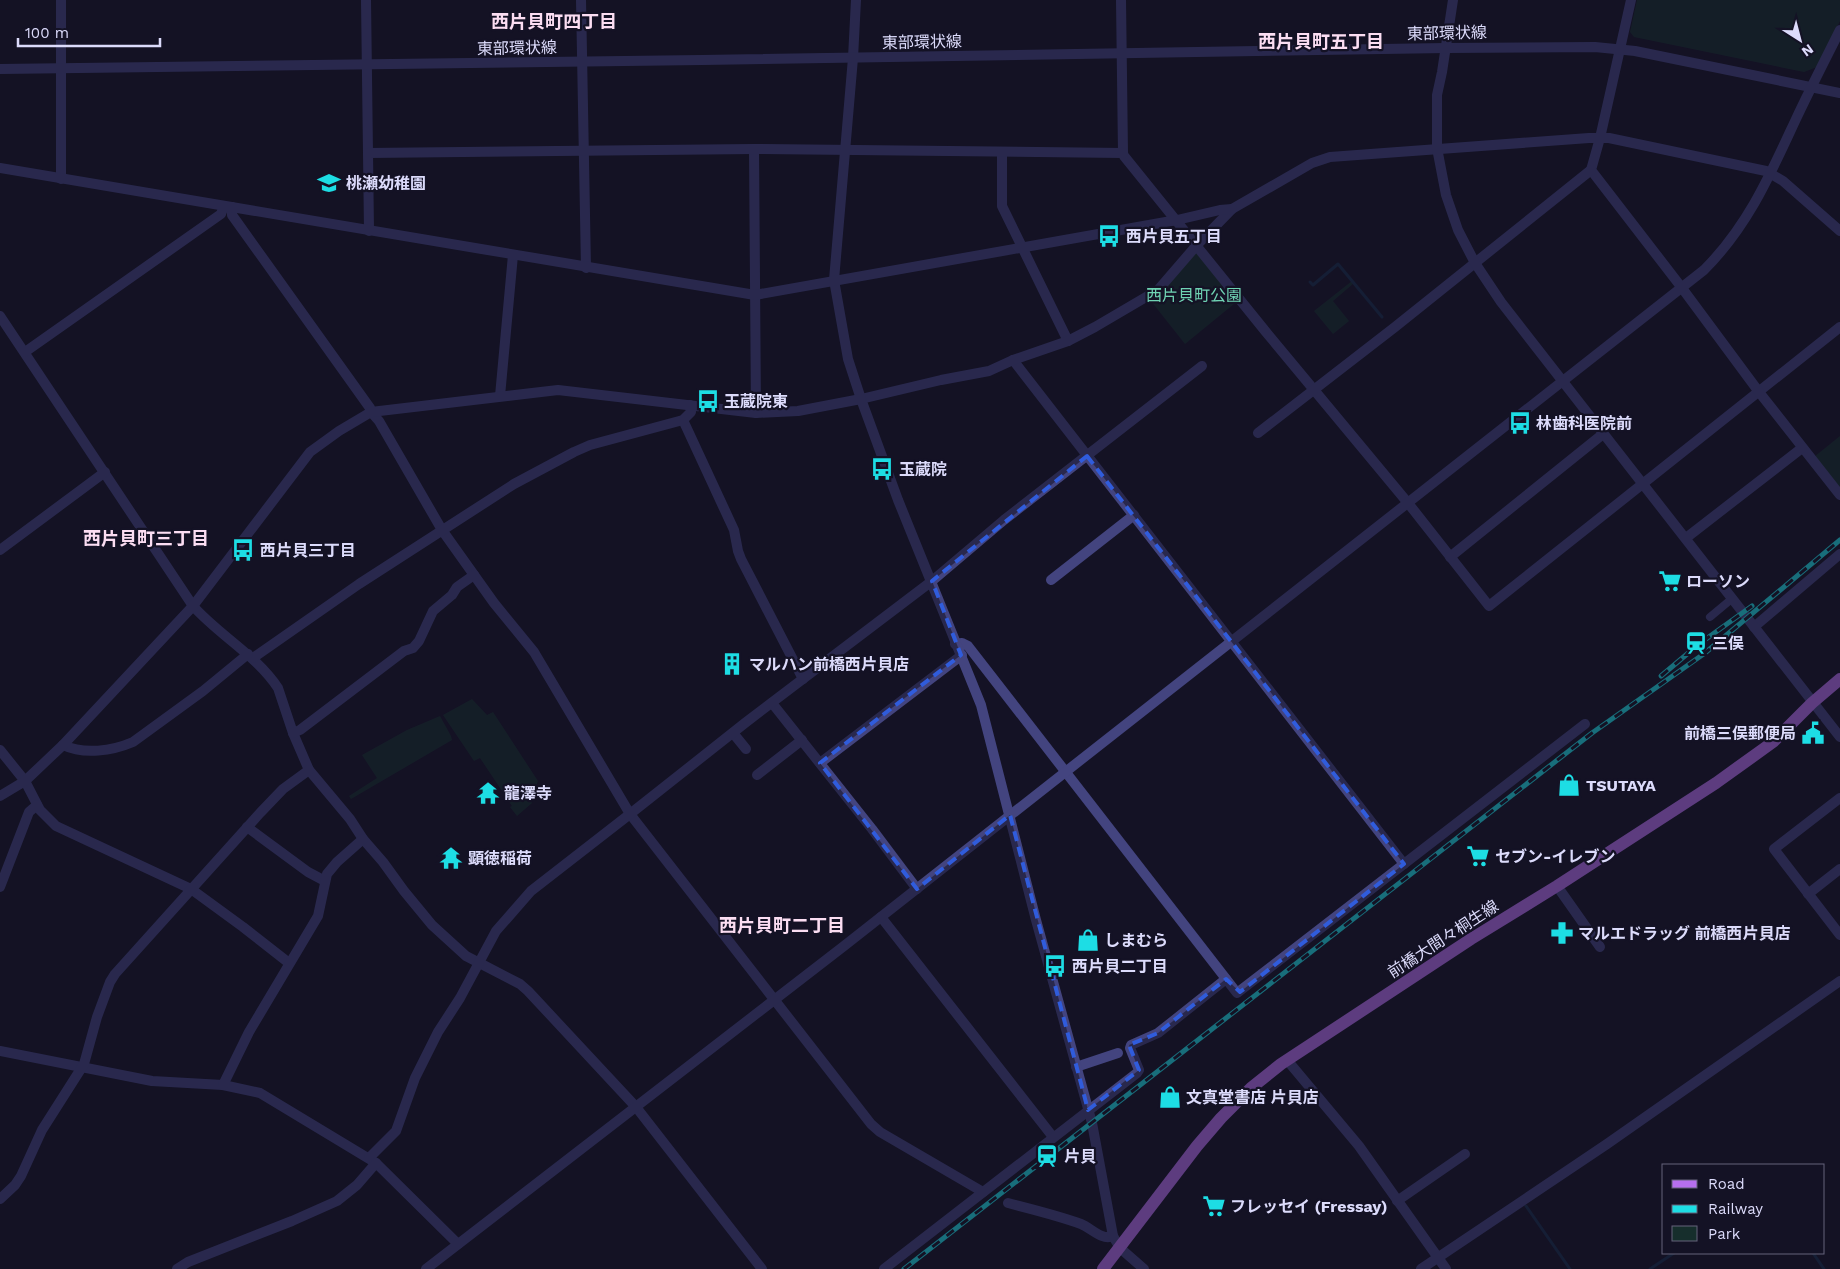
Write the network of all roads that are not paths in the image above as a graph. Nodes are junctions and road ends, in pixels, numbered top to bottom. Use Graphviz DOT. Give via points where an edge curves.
graph roads {
  1 [pos="61,0"];
  2 [pos="366,0"];
  3 [pos="581,0"];
  4 [pos="856,0"];
  5 [pos="1121,0"];
  6 [pos="1453,0"];
  7 [pos="1631,0"];
  8 [pos="1840,30"];
  9 [pos="1446,48"];
  10 [pos="1619,49"];
  11 [pos="1122,53"];
  12 [pos="853,58"];
  13 [pos="582,62"];
  14 [pos="366,65"];
  15 [pos="62,68"];
  16 [pos="0,69"];
  17 [pos="1811,87"];
  18 [pos="1840,93"];
  19 [pos="1600,138"];
  20 [pos="1437,148"];
  21 [pos="754,149"];
  22 [pos="845,149"];
  23 [pos="583,151"];
  24 [pos="1002,152"];
  25 [pos="368,153"];
  26 [pos="1123,153"];
  27 [pos="0,168"];
  28 [pos="1591,170"];
  29 [pos="1771,174"];
  30 [pos="61,178"];
  31 [pos="228,207"];
  32 [pos="1232,210"];
  33 [pos="1177,220"];
  34 [pos="1839,229"];
  35 [pos="369,231"];
  36 [pos="1196,246"];
  37 [pos="1023,248"];
  38 [pos="513,255"];
  39 [pos="1475,263"];
  40 [pos="586,268"];
  41 [pos="834,280"];
  42 [pos="1682,288"];
  43 [pos="755,296"];
  44 [pos="0,316"];
  45 [pos="1840,327"];
  46 [pos="1068,341"];
  47 [pos="25,352"];
  48 [pos="1013,360"];
  49 [pos="1202,366"];
  50 [pos="1562,380"];
  51 [pos="1314,388"];
  52 [pos="1759,392"];
  53 [pos="500,396"];
  54 [pos="861,399"];
  55 [pos="690,405"];
  56 [pos="371,412"];
  57 [pos="756,413"];
  58 [pos="683,420"];
  59 [pos="1258,433"];
  60 [pos="1603,434"];
  61 [pos="1802,448"];
  62 [pos="1087,456"];
  63 [pos="105,472"];
  64 [pos="1642,485"];
  65 [pos="1840,495"];
  66 [pos="1408,503"];
  67 [pos="1134,515"];
  68 [pos="442,530"];
  69 [pos="1686,538"];
  70 [pos="0,550"];
  71 [pos="1840,554"];
  72 [pos="1450,557"];
  73 [pos="474,575"];
  74 [pos="932,580"];
  75 [pos="1051,580"];
  76 [pos="1728,602"];
  77 [pos="194,606"];
  78 [pos="1710,617"];
  79 [pos="1754,627"];
  80 [pos="1232,642"];
  81 [pos="956,644"];
  82 [pos="250,656"];
  83 [pos="962,656"];
  84 [pos="803,679"];
  85 [pos="1840,679"];
  86 [pos="772,703"];
  87 [pos="1812,703"];
  88 [pos="1585,724"];
  89 [pos="293,733"];
  90 [pos="733,733"];
  91 [pos="1840,737"];
  92 [pos="802,740"];
  93 [pos="63,746"];
  94 [pos="746,749"];
  95 [pos="0,750"];
  96 [pos="820,763"];
  97 [pos="309,770"];
  98 [pos="1066,773"];
  99 [pos="758,775"];
  100 [pos="25,781"];
  101 [pos="0,796"];
  102 [pos="1840,798"];
  103 [pos="37,805"];
  104 [pos="630,814"];
  105 [pos="1010,815"];
  106 [pos="247,827"];
  107 [pos="363,839"];
  108 [pos="1404,864"];
  109 [pos="1840,869"];
  110 [pos="325,882"];
  111 [pos="1557,886"];
  112 [pos="0,887"];
  113 [pos="191,889"];
  114 [pos="917,889"];
  115 [pos="1808,894"];
  116 [pos="881,917"];
  117 [pos="1840,935"];
  118 [pos="1600,947"];
  119 [pos="289,963"];
  120 [pos="479,963"];
  121 [pos="1226,979"];
  122 [pos="1840,981"];
  123 [pos="773,1000"];
  124 [pos="0,1051"];
  125 [pos="1118,1053"];
  126 [pos="1288,1060"];
  127 [pos="1076,1067"];
  128 [pos="81,1068"];
  129 [pos="223,1085"];
  130 [pos="636,1107"];
  131 [pos="1088,1110"];
  132 [pos="1053,1137"];
  133 [pos="1465,1154"];
  134 [pos="373,1160"];
  135 [pos="983,1192"];
  136 [pos="0,1199"];
  137 [pos="1397,1201"];
  138 [pos="1008,1203"];
  139 [pos="1113,1236"];
  140 [pos="458,1244"];
  141 [pos="1120,1248"];
  142 [pos="1437,1257"];
  143 [pos="177,1269"];
  144 [pos="426,1269"];
  145 [pos="762,1269"];
  146 [pos="884,1269"];
  147 [pos="1103,1269"];
  148 [pos="1144,1269"];
  149 [pos="1421,1269"];
  150 [pos="1446,1269"];
  1 -- 15 [label="street"];
  2 -- 14 [label="street"];
  3 -- 13 [label="street"];
  4 -- 12 [label="street"];
  5 -- 11 [label="street"];
  6 -- 9 [label="street"];
  7 -- 10 [label="street"];
  8 -- 17 [label="street"];
  9 -- 10 [label="street, 東部環状線"];
  9 -- 11 [label="street, 東部環状線"];
  9 -- 20 [label="street" via="1437,95"];
  10 -- 17 [label="street, 東部環状線"];
  10 -- 19 [label="street"];
  11 -- 12 [label="street, 東部環状線"];
  11 -- 26 [label="street"];
  12 -- 13 [label="street, 東部環状線"];
  12 -- 22 [label="street"];
  13 -- 14 [label="street, 東部環状線"];
  13 -- 23 [label="street"];
  14 -- 15 [label="street, 東部環状線"];
  14 -- 25 [label="street"];
  15 -- 16 [label="street, 東部環状線"];
  15 -- 30 [label="street"];
  17 -- 18 [label="street, 東部環状線"];
  17 -- 29 [label="street"];
  19 -- 20 [label="street"];
  19 -- 28 [label="street"];
  19 -- 29 [label="street"];
  20 -- 32 [label="street" via="1321,159"];
  20 -- 39 [label="street" via="1452,214"];
  21 -- 22 [label="street"];
  21 -- 23 [label="street"];
  21 -- 43 [label="street"];
  22 -- 24 [label="street"];
  22 -- 41 [label="street"];
  23 -- 25 [label="street"];
  23 -- 40 [label="street"];
  24 -- 26 [label="street"];
  24 -- 37 [label="street" via="1001,202"];
  25 -- 35 [label="street"];
  26 -- 33 [label="street"];
  27 -- 30 [label="street"];
  28 -- 39 [label="street"];
  28 -- 42 [label="street"];
  29 -- 34 [label="street"];
  29 -- 42 [label="street" via="1729,243"];
  30 -- 31 [label="street"];
  31 -- 35 [label="street"];
  31 -- 47 [label="street"];
  31 -- 56 [label="street"];
  32 -- 33 [label="street"];
  32 -- 36 [label="street"];
  33 -- 36 [label="street"];
  33 -- 37 [label="street"];
  35 -- 38 [label="street"];
  36 -- 46 [label="street" via="1158,290"];
  36 -- 51 [label="street"];
  37 -- 41 [label="street"];
  37 -- 46 [label="street"];
  38 -- 40 [label="street"];
  38 -- 53 [label="street"];
  39 -- 50 [label="street"];
  39 -- 51 [label="street"];
  40 -- 43 [label="street"];
  41 -- 43 [label="street"];
  41 -- 54 [label="street" via="848,359"];
  42 -- 50 [label="street"];
  42 -- 52 [label="street"];
  43 -- 57 [label="street"];
  44 -- 47 [label="street"];
  45 -- 52 [label="street"];
  46 -- 48 [label="street"];
  47 -- 63 [label="street"];
  48 -- 54 [label="street" via="989,371"];
  48 -- 62 [label="street"];
  49 -- 62 [label="street"];
  50 -- 60 [label="street"];
  50 -- 66 [label="street"];
  51 -- 59 [label="street"];
  51 -- 66 [label="street"];
  52 -- 61 [label="street"];
  52 -- 64 [label="street"];
  53 -- 55 [label="street" via="558,390"];
  53 -- 56 [label="street"];
  54 -- 57 [label="street" via="798,411"];
  54 -- 74 [label="street"];
  55 -- 57 [label="street"];
  55 -- 58 [label="street" via="691,412"];
  56 -- 68 [label="street"];
  56 -- 77 [label="street" via="310,452"];
  58 -- 68 [label="street" via="574,452 514,484"];
  58 -- 84 [label="street" via="734,530 741,559"];
  60 -- 64 [label="street"];
  60 -- 72 [label="street"];
  61 -- 65 [label="street"];
  61 -- 69 [label="street"];
  62 -- 67 [label="street"];
  62 -- 74 [label="street"];
  63 -- 70 [label="street"];
  63 -- 77 [label="street"];
  64 -- 69 [label="street"];
  64 -- 72 [label="street" via="1489,606"];
  66 -- 72 [label="street"];
  66 -- 80 [label="street"];
  67 -- 75 [label="street"];
  67 -- 80 [label="street"];
  68 -- 73 [label="street"];
  68 -- 82 [label="street"];
  69 -- 79 [label="street"];
  71 -- 79 [label="street"];
  73 -- 89 [label="street" via="433,611 422,637 413,648 404,651"];
  73 -- 104 [label="street" via="534,652"];
  74 -- 81 [label="street"];
  74 -- 84 [label="street"];
  76 -- 78 [label="street"];
  77 -- 82 [label="street"];
  77 -- 93 [label="street"];
  79 -- 87 [label="street"];
  80 -- 98 [label="street"];
  80 -- 108 [label="street"];
  81 -- 83 [label="street"];
  81 -- 98 [label="street" via="968,646"];
  82 -- 89 [label="street" via="278,688"];
  82 -- 93 [label="street" via="133,742 97,750"];
  83 -- 96 [label="street"];
  83 -- 105 [label="street" via="981,705"];
  84 -- 86 [label="street"];
  85 -- 87 [label="main road, 前橋大間々桐生線"];
  86 -- 90 [label="street"];
  86 -- 92 [label="street"];
  87 -- 91 [label="street"];
  87 -- 111 [label="main road, 前橋大間々桐生線" via="1773,742"];
  88 -- 108 [label="street"];
  89 -- 97 [label="street"];
  90 -- 94 [label="street"];
  90 -- 104 [label="street"];
  92 -- 96 [label="street"];
  92 -- 99 [label="street"];
  93 -- 100 [label="street"];
  95 -- 100 [label="street"];
  96 -- 114 [label="street"];
  97 -- 106 [label="street" via="283,789"];
  97 -- 107 [label="street"];
  98 -- 105 [label="street"];
  98 -- 121 [label="street"];
  100 -- 101 [label="street"];
  100 -- 103 [label="street"];
  102 -- 115 [label="street" via="1774,848"];
  103 -- 112 [label="street" via="29,812"];
  103 -- 113 [label="street" via="56,826"];
  104 -- 120 [label="street" via="524,897 496,931"];
  104 -- 123 [label="street"];
  105 -- 114 [label="street"];
  105 -- 127 [label="street"];
  106 -- 110 [label="street"];
  106 -- 113 [label="street"];
  107 -- 110 [label="street" via="331,868"];
  107 -- 120 [label="street" via="432,925 466,956"];
  108 -- 121 [label="street" via="1240,992 1236,992"];
  109 -- 115 [label="street"];
  110 -- 119 [label="street" via="318,916"];
  111 -- 118 [label="street"];
  111 -- 126 [label="main road, 前橋大間々桐生線"];
  113 -- 119 [label="street"];
  113 -- 128 [label="street" via="110,982"];
  114 -- 116 [label="street"];
  115 -- 117 [label="street"];
  116 -- 123 [label="street"];
  116 -- 132 [label="street"];
  119 -- 129 [label="street"];
  120 -- 130 [label="street" via="524,987"];
  120 -- 134 [label="street" via="415,1078 396,1131"];
  121 -- 131 [label="street" via="1158,1034 1131,1045 1139,1070"];
  122 -- 142 [label="street" via="1608,1144"];
  123 -- 130 [label="street"];
  123 -- 135 [label="street" via="875,1128"];
  124 -- 128 [label="street"];
  125 -- 127 [label="street"];
  126 -- 137 [label="street" via="1359,1146"];
  126 -- 141 [label="main road, 前橋大間々桐生線" via="1251,1088 1220,1118"];
  127 -- 131 [label="street"];
  128 -- 129 [label="street" via="152,1081"];
  128 -- 136 [label="street" via="42,1130 21,1176"];
  129 -- 134 [label="street" via="260,1094"];
  130 -- 140 [label="street"];
  130 -- 145 [label="street"];
  131 -- 132 [label="street"];
  131 -- 139 [label="street"];
  132 -- 135 [label="street"];
  133 -- 137 [label="street"];
  134 -- 140 [label="street"];
  134 -- 143 [label="street" via="357,1185 336,1200"];
  135 -- 146 [label="street"];
  137 -- 142 [label="street"];
  138 -- 139 [label="street" via="1073,1221 1104,1237"];
  139 -- 141 [label="street"];
  140 -- 144 [label="street"];
  141 -- 147 [label="main road, 前橋大間々桐生線"];
  141 -- 148 [label="street"];
  142 -- 149 [label="street"];
  142 -- 150 [label="street"];
}
